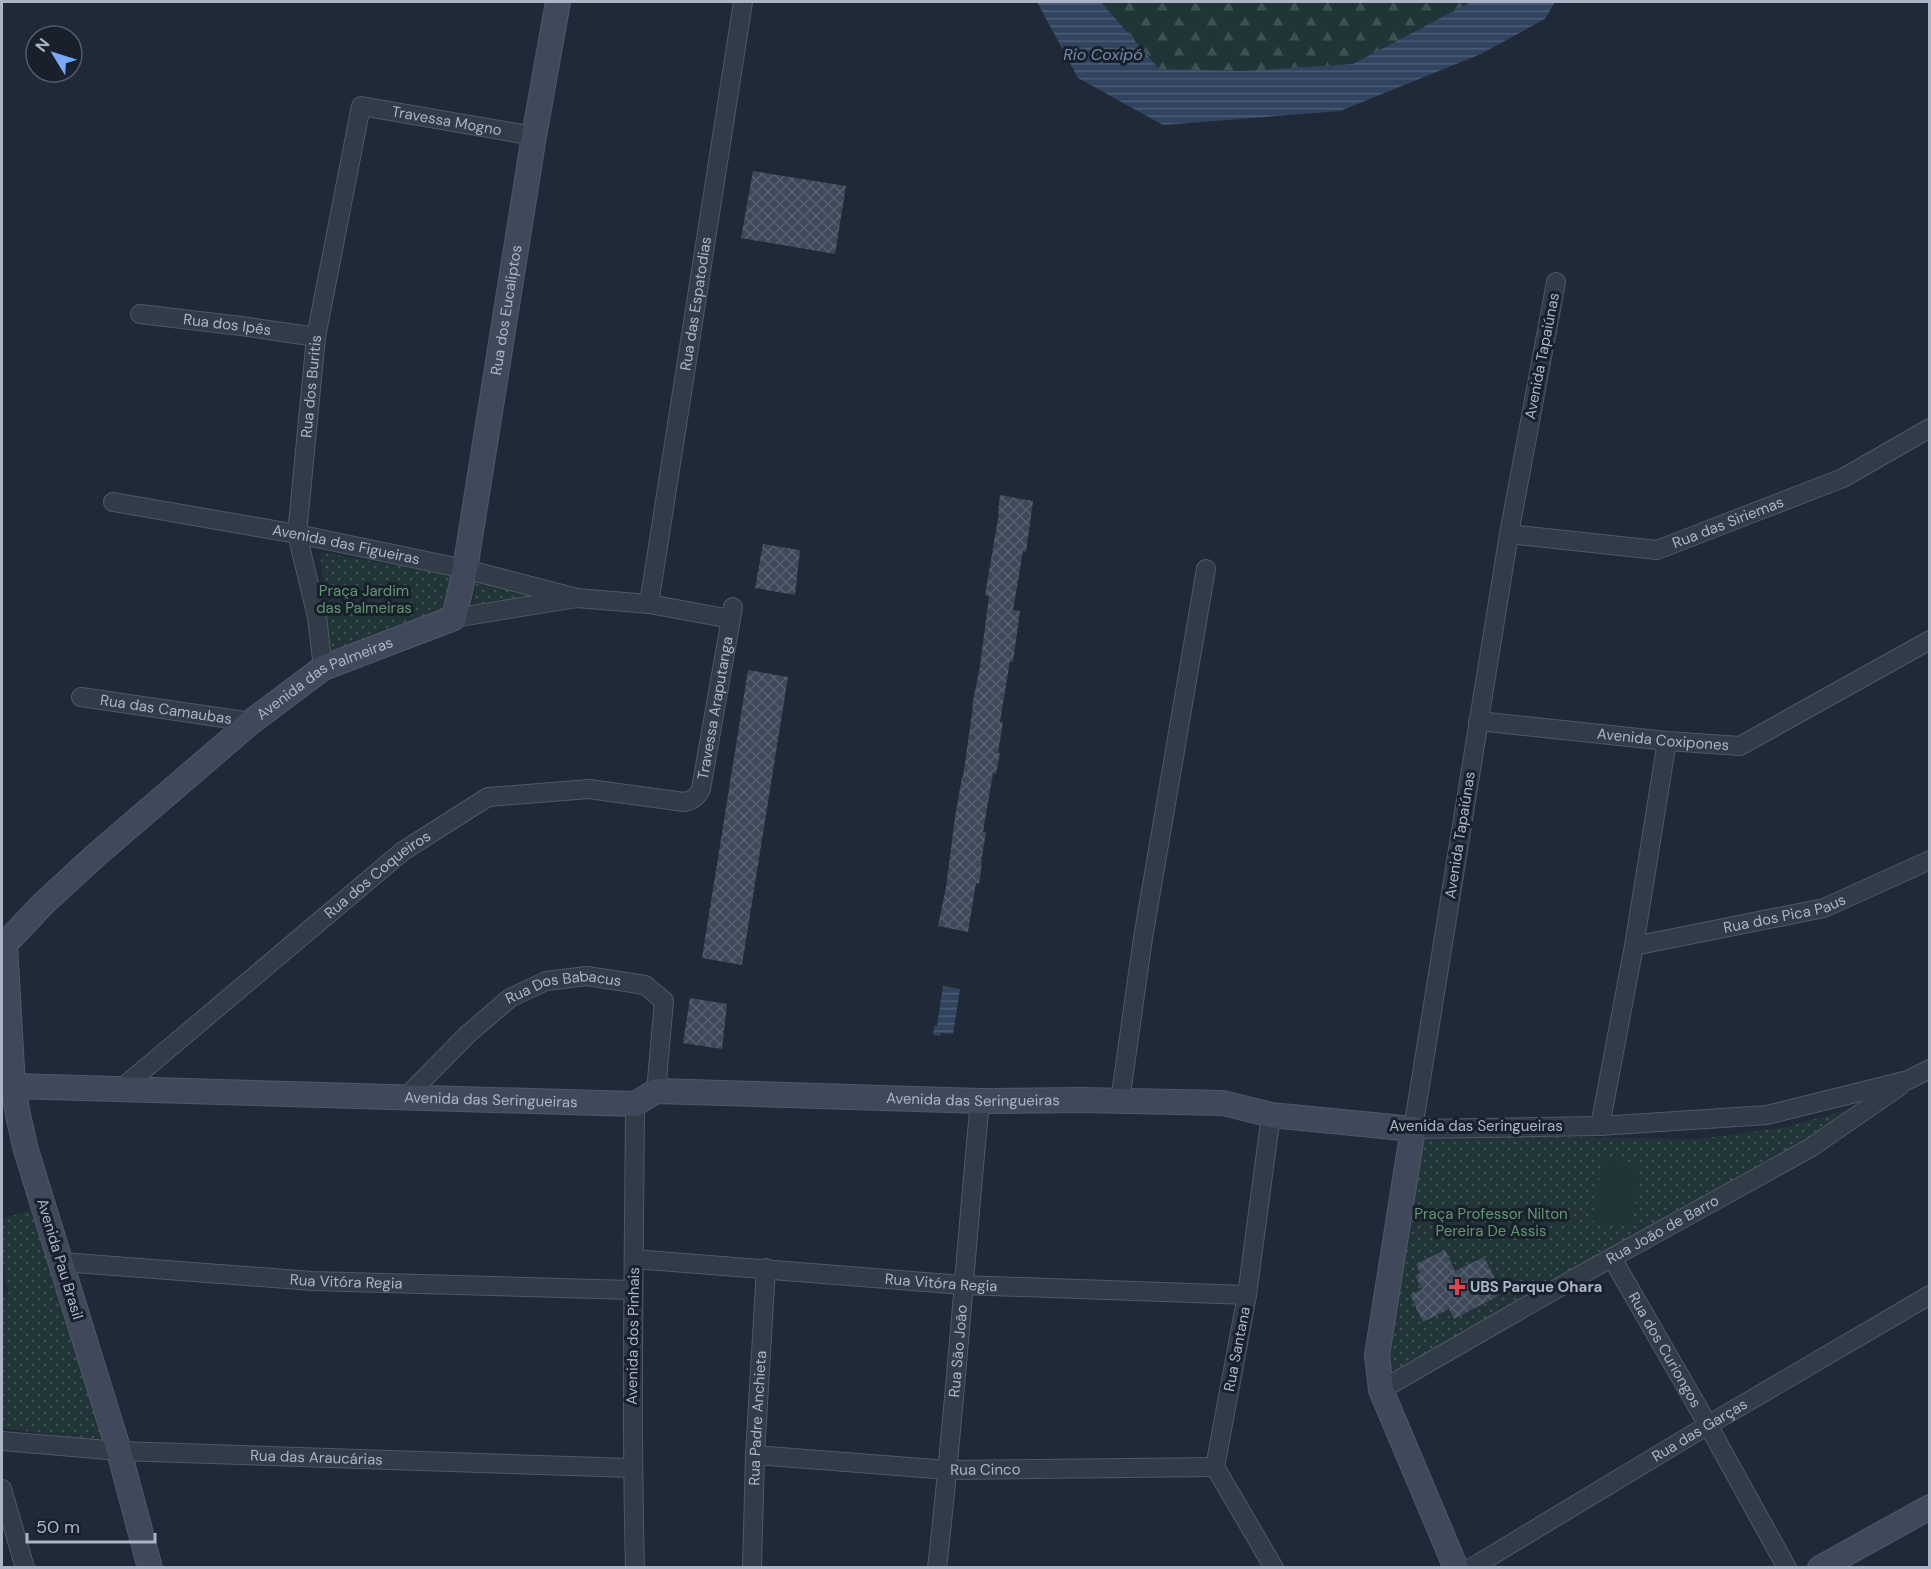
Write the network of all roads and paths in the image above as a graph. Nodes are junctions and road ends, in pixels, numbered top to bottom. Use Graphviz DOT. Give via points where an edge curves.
graph roads {
  1 [pos="558,2"];
  2 [pos="743,2"];
  3 [pos="361,105"];
  4 [pos="534,135"];
  5 [pos="1556,282"];
  6 [pos="140,314"];
  7 [pos="316,337"];
  8 [pos="1929,428"];
  9 [pos="113,501"];
  10 [pos="297,534"];
  11 [pos="1509,534"];
  12 [pos="465,569"];
  13 [pos="1206,569"];
  14 [pos="577,598"];
  15 [pos="649,604"];
  16 [pos="732,613"];
  17 [pos="454,618"];
  18 [pos="1929,640"];
  19 [pos="323,668"];
  20 [pos="81,697"];
  21 [pos="1478,721"];
  22 [pos="250,722"];
  23 [pos="1667,741"];
  24 [pos="684,802"];
  25 [pos="1929,860"];
  26 [pos="3,945"];
  27 [pos="1634,946"];
  28 [pos="1929,1070"];
  29 [pos="1908,1080"];
  30 [pos="13,1086"];
  31 [pos="122,1088"];
  32 [pos="656,1091"];
  33 [pos="405,1098"];
  34 [pos="980,1101"];
  35 [pos="1120,1101"];
  36 [pos="635,1104"];
  37 [pos="1272,1115"];
  38 [pos="1600,1126"];
  39 [pos="1413,1129"];
  40 [pos="1612,1258"];
  41 [pos="634,1259"];
  42 [pos="62,1262"];
  43 [pos="766,1268"];
  44 [pos="963,1285"];
  45 [pos="632,1290"];
  46 [pos="1247,1295"];
  47 [pos="1929,1295"];
  48 [pos="1381,1390"];
  49 [pos="1708,1425"];
  50 [pos="2,1441"];
  51 [pos="119,1451"];
  52 [pos="755,1455"];
  53 [pos="1215,1467"];
  54 [pos="632,1468"];
  55 [pos="948,1470"];
  56 [pos="2,1489"];
  57 [pos="1929,1507"];
  58 [pos="25,1568"];
  59 [pos="150,1568"];
  60 [pos="635,1568"];
  61 [pos="752,1568"];
  62 [pos="937,1568"];
  63 [pos="1274,1568"];
  64 [pos="1456,1568"];
  65 [pos="1471,1568"];
  66 [pos="1787,1568"];
  67 [pos="1820,1568"];
  1 -- 4 [label="street, Rua dos Eucaliptos"];
  2 -- 15 [label="street, Rua das Espatodias"];
  3 -- 4 [label="street, Travessa Mogno"];
  3 -- 7 [label="street, Rua dos Buritis"];
  4 -- 12 [label="street, Rua dos Eucaliptos"];
  5 -- 11 [label="street, Avenida Tapaiúnas"];
  6 -- 7 [label="street, Rua dos Ipês"];
  7 -- 10 [label="street, Rua dos Buritis"];
  8 -- 11 [label="street, Rua das Siriemas" via="1843,478 1657,550"];
  9 -- 10 [label="street, Avenida das Figueiras"];
  10 -- 12 [label="street, Avenida das Figueiras"];
  10 -- 19 [label="street, Rua dos Buritis" via="317,616"];
  11 -- 21 [label="street, Avenida Tapaiúnas"];
  12 -- 14 [label="street, Avenida das Figueiras"];
  12 -- 17 [label="street, Rua dos Eucaliptos"];
  13 -- 35 [label="street" via="1143,938"];
  14 -- 15 [label="street, Avenida das Palmeiras"];
  14 -- 17 [label="street, Avenida das Palmeiras"];
  15 -- 16 [label="street, Avenida das Palmeiras"];
  16 -- 24 [label="street, Travessa Araputanga" via="700,789 691,801"];
  17 -- 19 [label="street, Avenida das Palmeiras"];
  18 -- 23 [label="street, Avenida Coxipones" via="1740,747"];
  19 -- 22 [label="street, Avenida das Palmeiras"];
  20 -- 22 [label="street, Rua das Camaubas"];
  21 -- 23 [label="street, Avenida Coxipones"];
  21 -- 39 [label="street, Avenida Tapaiúnas"];
  22 -- 26 [label="street, Avenida das Palmeiras" via="95,856"];
  23 -- 27 [label="street"];
  24 -- 31 [label="street, Rua dos Coqueiros" via="590,789 489,796 403,851"];
  25 -- 27 [label="street, Rua dos Pica Paus" via="1824,908"];
  26 -- 30 [label="street, Avenida Pau Brasil"];
  27 -- 38 [label="street"];
  28 -- 29 [label="street, Avenida das Seringueiras"];
  29 -- 38 [label="street, Avenida das Seringueiras" via="1767,1115"];
  29 -- 40 [label="street, Rua João de Barro" via="1810,1148"];
  30 -- 31 [label="street, Avenida das Seringueiras"];
  30 -- 42 [label="street, Avenida Pau Brasil" via="27,1150"];
  31 -- 33 [label="street, Avenida das Seringueiras"];
  32 -- 33 [label="street, Rua Dos Babacus" via="664,1000 645,985 587,976 546,981 510,998"];
  32 -- 34 [label="street, Avenida das Seringueiras"];
  32 -- 36 [label="street"];
  33 -- 36 [label="street, Avenida das Seringueiras"];
  34 -- 35 [label="street, Avenida das Seringueiras"];
  34 -- 44 [label="street, Rua São João"];
  35 -- 37 [label="street, Avenida das Seringueiras" via="1223,1103"];
  36 -- 41 [label="street, Avenida dos Pinhais"];
  37 -- 39 [label="street, Avenida das Seringueiras"];
  37 -- 46 [label="street, Rua Santana"];
  38 -- 39 [label="street, Avenida das Seringueiras"];
  39 -- 48 [label="street, Avenida Tapaiúnas" via="1377,1355"];
  40 -- 48 [label="street, Rua João de Barro"];
  40 -- 49 [label="street, Rua dos Curiongos"];
  41 -- 43 [label="street, Rua Vitóra Regia"];
  41 -- 45 [label="street, Avenida dos Pinhais"];
  42 -- 45 [label="street, Rua Vitóra Regia" via="285,1280"];
  42 -- 51 [label="street, Avenida Pau Brasil"];
  43 -- 44 [label="street, Rua Vitóra Regia"];
  43 -- 52 [label="street, Rua Padre Anchieta"];
  44 -- 46 [label="street, Rua Vitóra Regia"];
  44 -- 55 [label="street, Rua São João"];
  45 -- 54 [label="street, Avenida dos Pinhais"];
  46 -- 53 [label="street, Rua Santana"];
  47 -- 49 [label="street, Rua das Garças"];
  48 -- 64 [label="street, Avenida Tapaiúnas"];
  49 -- 65 [label="street, Rua das Garças"];
  49 -- 66 [label="street, Rua dos Curiongos"];
  50 -- 51 [label="street, Rua das Araucárias"];
  51 -- 54 [label="street, Rua das Araucárias"];
  51 -- 59 [label="street, Avenida Pau Brasil"];
  52 -- 55 [label="street, Rua Cinco"];
  52 -- 61 [label="street, Rua Padre Anchieta"];
  53 -- 55 [label="street, Rua Cinco"];
  53 -- 63 [label="street"];
  54 -- 60 [label="street, Avenida dos Pinhais"];
  55 -- 62 [label="street, Rua São João"];
  56 -- 58 [label="street"];
  57 -- 67 [label="street"];
}
